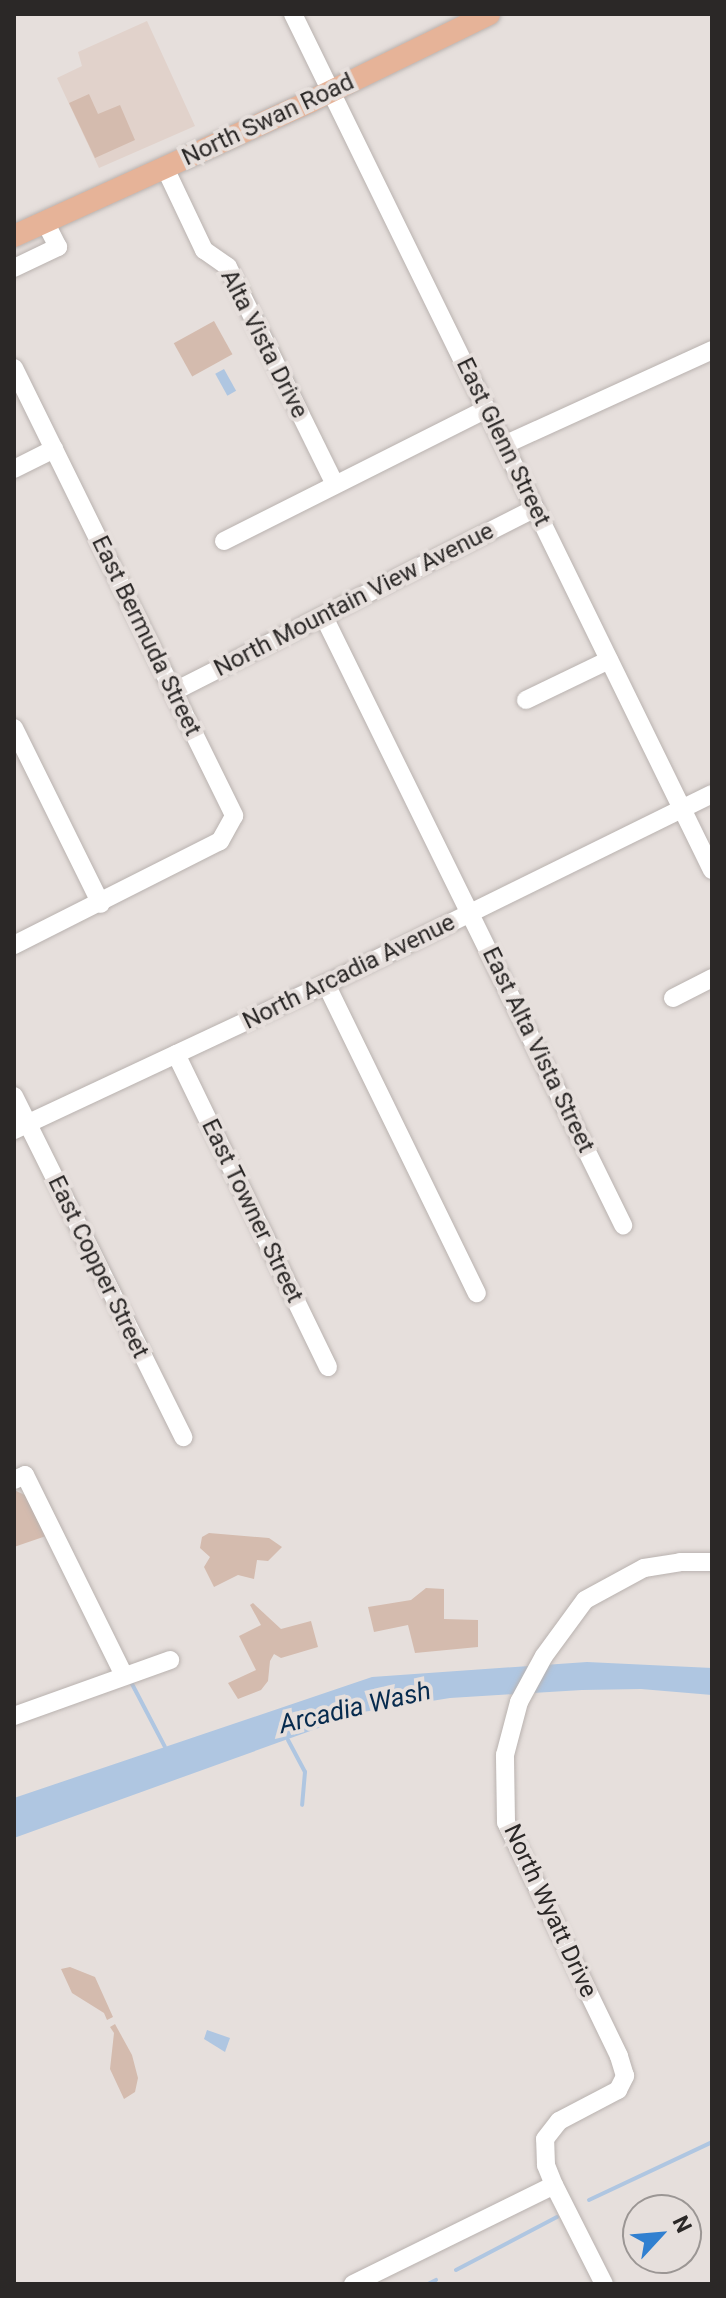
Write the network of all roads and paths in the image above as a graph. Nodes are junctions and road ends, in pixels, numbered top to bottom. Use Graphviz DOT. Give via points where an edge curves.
graph roads {
  1 [pos="293,14"];
  2 [pos="489,14"];
  3 [pos="331,91"];
  4 [pos="165,168"];
  5 [pos="45,222"];
  6 [pos="14,236"];
  7 [pos="14,268"];
  8 [pos="712,350"];
  9 [pos="14,368"];
  10 [pos="486,409"];
  11 [pos="504,445"];
  12 [pos="54,449"];
  13 [pos="14,469"];
  14 [pos="335,484"];
  15 [pos="535,508"];
  16 [pos="224,541"];
  17 [pos="324,617"];
  18 [pos="609,660"];
  19 [pos="173,692"];
  20 [pos="526,700"];
  21 [pos="14,728"];
  22 [pos="712,794"];
  23 [pos="681,809"];
  24 [pos="712,870"];
  25 [pos="101,904"];
  26 [pos="471,913"];
  27 [pos="14,945"];
  28 [pos="712,978"];
  29 [pos="326,984"];
  30 [pos="673,998"];
  31 [pos="176,1054"];
  32 [pos="14,1096"];
  33 [pos="21,1127"];
  34 [pos="623,1225"];
  35 [pos="477,1293"];
  36 [pos="328,1367"];
  37 [pos="183,1437"];
  38 [pos="14,1480"];
  39 [pos="712,1562"];
  40 [pos="170,1660"];
  41 [pos="124,1675"];
  42 [pos="14,1716"];
  43 [pos="554,2185"];
  44 [pos="353,2284"];
  45 [pos="604,2284"];
  1 -- 3 [label="street, East Glenn Street"];
  2 -- 3 [label="main road, North Swan Road"];
  3 -- 4 [label="main road, North Swan Road"];
  3 -- 10 [label="street, East Glenn Street"];
  4 -- 5 [label="main road, North Swan Road"];
  4 -- 14 [label="street, Alta Vista Drive" via="204,250 228,267"];
  5 -- 6 [label="main road, North Swan Road"];
  5 -- 7 [label="street" via="58,247"];
  8 -- 11 [label="street"];
  9 -- 12 [label="street, East Bermuda Street"];
  10 -- 11 [label="street, East Glenn Street"];
  10 -- 14 [label="street"];
  11 -- 15 [label="street, East Glenn Street"];
  12 -- 13 [label="street"];
  12 -- 19 [label="street, East Bermuda Street"];
  14 -- 16 [label="street"];
  15 -- 17 [label="street, North Mountain View Avenue"];
  15 -- 18 [label="street, East Glenn Street"];
  17 -- 19 [label="street, North Mountain View Avenue"];
  17 -- 26 [label="street, East Alta Vista Street"];
  18 -- 20 [label="street"];
  18 -- 23 [label="street, East Glenn Street"];
  19 -- 25 [label="street, East Bermuda Street" via="236,827 220,841"];
  21 -- 25 [label="street"];
  22 -- 23 [label="street, North Arcadia Avenue"];
  23 -- 24 [label="street, East Glenn Street"];
  23 -- 26 [label="street, North Arcadia Avenue"];
  25 -- 27 [label="street"];
  26 -- 29 [label="street, North Arcadia Avenue"];
  26 -- 34 [label="street, East Alta Vista Street"];
  28 -- 30 [label="street"];
  29 -- 31 [label="street, North Arcadia Avenue"];
  29 -- 35 [label="street"];
  31 -- 33 [label="street, North Arcadia Avenue"];
  31 -- 36 [label="street, East Towner Street"];
  32 -- 33 [label="street, East Copper Street"];
  33 -- 37 [label="street, East Copper Street"];
  38 -- 41 [label="street" via="25,1475"];
  39 -- 43 [label="street, North Wyatt Drive" via="644,1568 585,1600 544,1656 519,1702 505,1755 506,1822 625,2076 618,2090 559,2121 545,2139 546,2165"];
  40 -- 41 [label="street"];
  41 -- 42 [label="street"];
  43 -- 44 [label="street"];
  43 -- 45 [label="street, North Wyatt Drive"];
}
